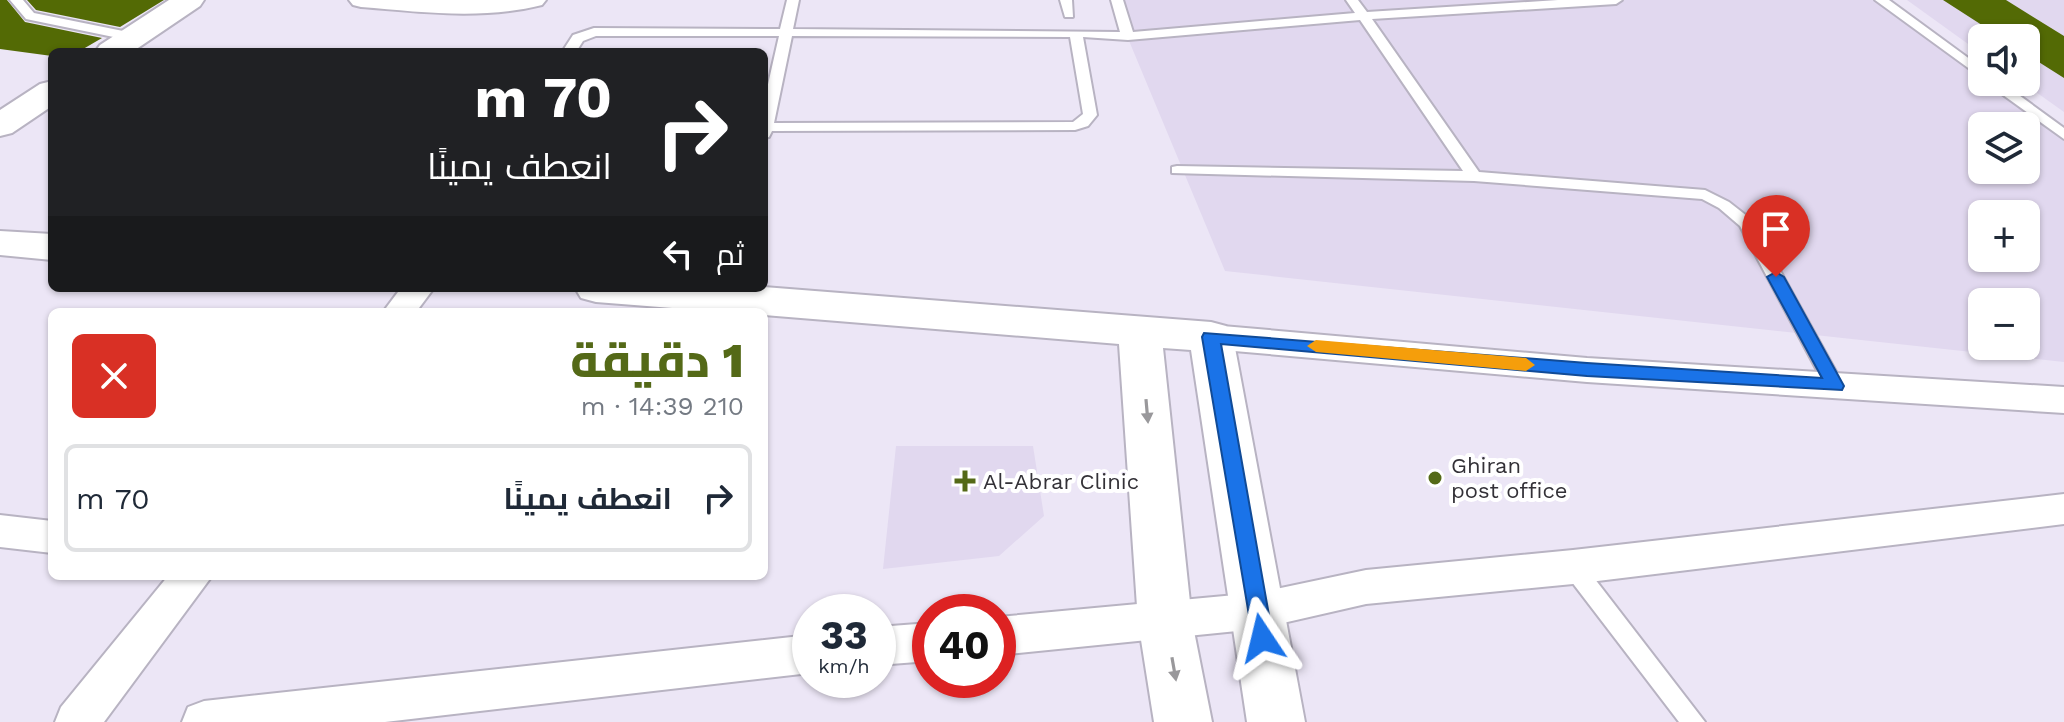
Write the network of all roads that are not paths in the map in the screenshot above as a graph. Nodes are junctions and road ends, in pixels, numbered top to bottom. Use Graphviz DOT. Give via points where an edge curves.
graph roads {
  1 [pos="16,0"];
  2 [pos="189,0"];
  3 [pos="361,0"];
  4 [pos="534,0"];
  5 [pos="793,0"];
  6 [pos="1066,0"];
  7 [pos="1117,0"];
  8 [pos="1352,0"];
  9 [pos="1616,0"];
  10 [pos="1881,0"];
  11 [pos="1502,4"];
  12 [pos="1069,14"];
  13 [pos="1363,16"];
  14 [pos="1076,33"];
  15 [pos="788,34"];
  16 [pos="1128,36"];
  17 [pos="122,45"];
  18 [pos="572,48"];
  19 [pos="1968,64"];
  20 [pos="48,94"];
  21 [pos="2011,96"];
  22 [pos="768,118"];
  23 [pos="0,126"];
  24 [pos="768,131"];
  25 [pos="2064,135"];
  26 [pos="1177,170"];
  27 [pos="1474,176"];
  28 [pos="0,243"];
  29 [pos="48,247"];
  30 [pos="415,292"];
  31 [pos="650,292"];
  32 [pos="402,308"];
  33 [pos="1140,333"];
  34 [pos="1211,337"];
  35 [pos="1835,386"];
  36 [pos="2064,400"];
  37 [pos="2064,509"];
  38 [pos="0,531"];
  39 [pos="48,537"];
  40 [pos="1573,567"];
  41 [pos="189,580"];
  42 [pos="1257,611"];
  43 [pos="1165,621"];
  44 [pos="1016,634"];
  45 [pos="792,656"];
  46 [pos="77,722"];
  47 [pos="204,722"];
  48 [pos="1183,722"];
  49 [pos="1276,722"];
  50 [pos="1693,722"];
  1 -- 17 [label="lane" via="30,16"];
  2 -- 17 [label="street"];
  3 -- 4 [label="street" via="463,8"];
  5 -- 15 [label="lane"];
  6 -- 12 [label="lane"];
  7 -- 16 [label="lane"];
  8 -- 13 [label="lane"];
  9 -- 11 [label="lane"];
  10 -- 19 [label="lane"];
  11 -- 13 [label="lane"];
  13 -- 16 [label="lane"];
  13 -- 27 [label="lane"];
  14 -- 15 [label="lane"];
  14 -- 16 [label="lane"];
  14 -- 24 [label="lane" via="1090,115 1075,126"];
  15 -- 18 [label="lane" via="594,32 578,38"];
  15 -- 22 [label="lane"];
  20 -- 23 [label="street"];
  21 -- 25 [label="lane"];
  26 -- 27 [label="lane"];
  27 -- 35 [label="lane" via="1705,195 1724,205 1746,223"];
  28 -- 29 [label="street"];
  30 -- 32 [label="street"];
  31 -- 33 [label="street"];
  33 -- 34 [label="street"];
  33 -- 43 [label="street, one-way"];
  34 -- 35 [label="street"];
  34 -- 42 [label="street"];
  35 -- 36 [label="street"];
  37 -- 40 [label="street"];
  38 -- 39 [label="street"];
  40 -- 42 [label="street" via="1366,587"];
  40 -- 50 [label="lane"];
  41 -- 46 [label="street"];
  42 -- 43 [label="street"];
  42 -- 49 [label="street"];
  43 -- 44 [label="street"];
  43 -- 48 [label="street, one-way"];
  45 -- 47 [label="street"];
}
